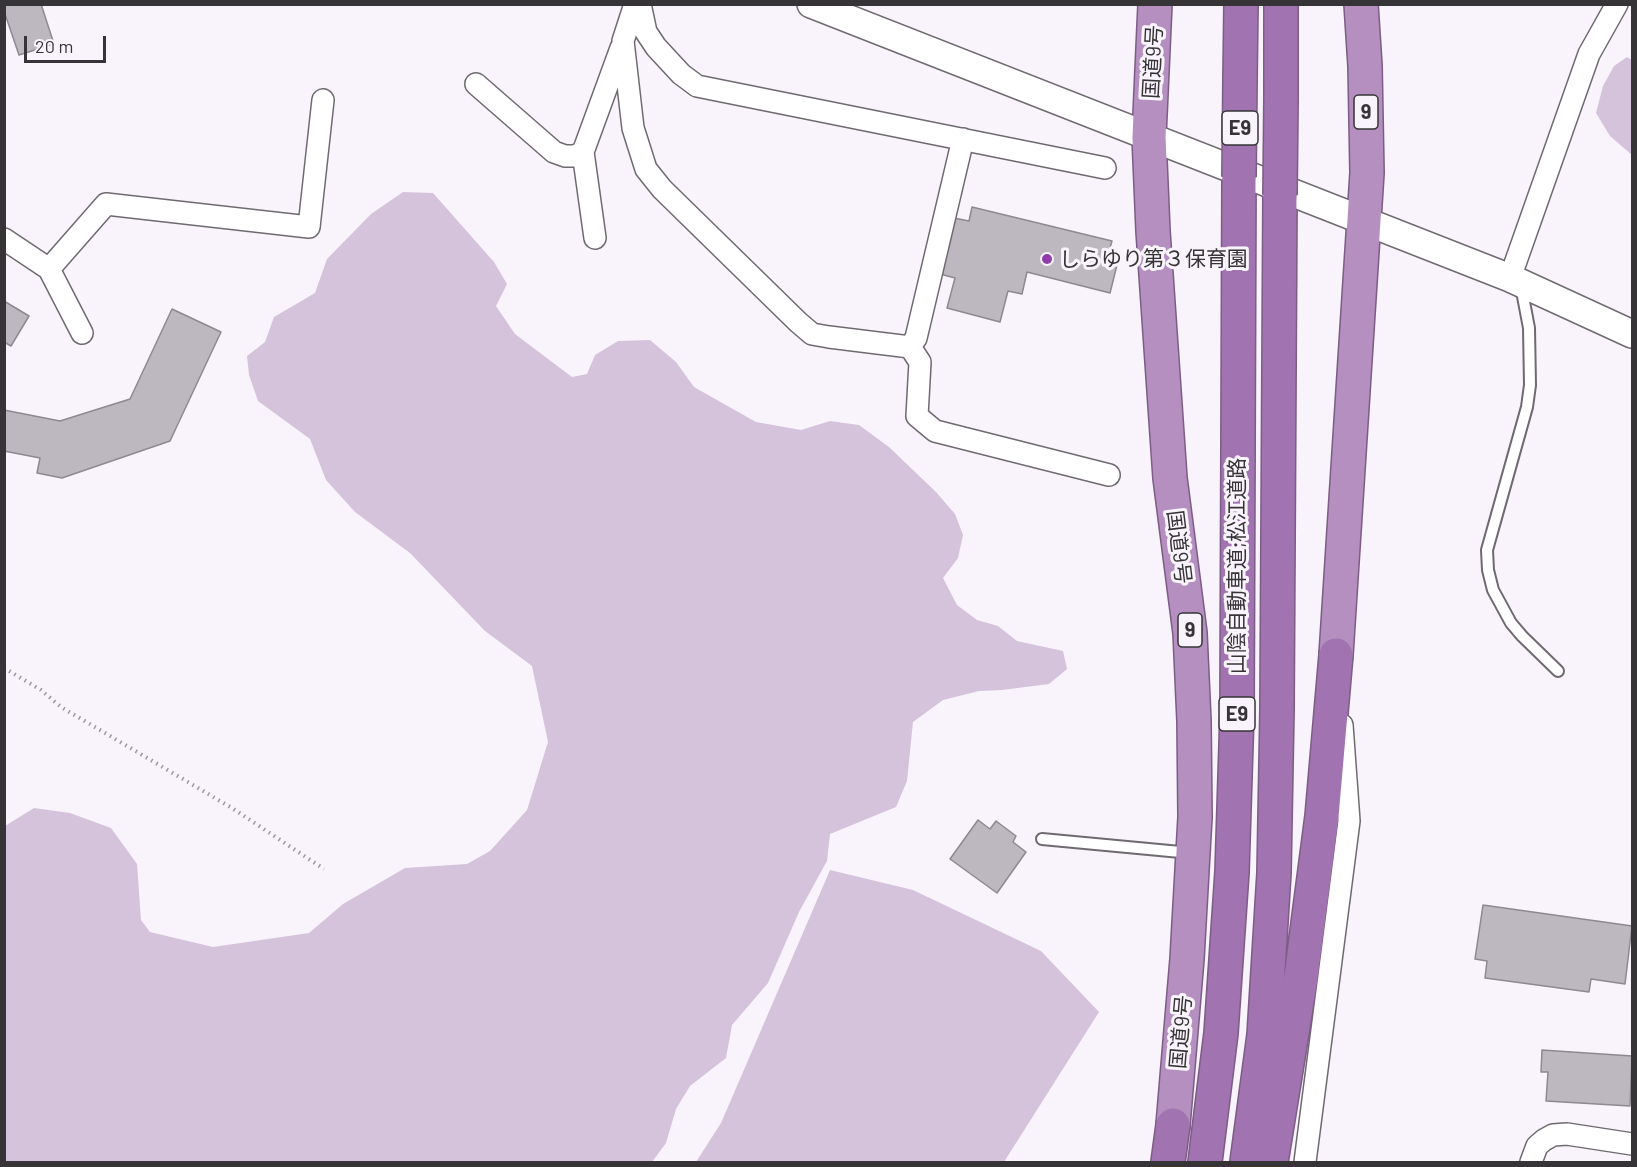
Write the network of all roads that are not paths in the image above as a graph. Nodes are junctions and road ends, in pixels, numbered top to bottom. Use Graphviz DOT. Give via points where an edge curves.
graph roads {
  1 [pos="635,4"];
  2 [pos="640,4"];
  3 [pos="811,4"];
  4 [pos="1155,4"];
  5 [pos="1240,4"];
  6 [pos="1281,4"];
  7 [pos="1361,4"];
  8 [pos="1617,4"];
  9 [pos="623,41"];
  10 [pos="476,84"];
  11 [pos="323,100"];
  12 [pos="1149,137"];
  13 [pos="963,139"];
  14 [pos="583,152"];
  15 [pos="1105,168"];
  16 [pos="1364,220"];
  17 [pos="595,238"];
  18 [pos="4,239"];
  19 [pos="49,268"];
  20 [pos="1515,281"];
  21 [pos="82,333"];
  22 [pos="1632,334"];
  23 [pos="910,348"];
  24 [pos="1109,476"];
  25 [pos="1336,655"];
  26 [pos="1558,671"];
  27 [pos="1042,839"];
  28 [pos="1193,853"];
  29 [pos="1173,1125"];
  30 [pos="1632,1144"];
  31 [pos="1161,1162"];
  32 [pos="1168,1162"];
  33 [pos="1205,1162"];
  34 [pos="1247,1162"];
  35 [pos="1271,1162"];
  36 [pos="1305,1162"];
  37 [pos="1532,1162"];
  1 -- 9 [label="street"];
  2 -- 13 [label="street" via="646,32 656,47 697,86"];
  3 -- 12 [label="street"];
  4 -- 12 [label="highway, 国道9号 / 9"];
  5 -- 33 [label="highway, 山陰自動車道;松江道路 / E9, bridge" via="1237,713 1221,1033"];
  6 -- 34 [label="highway, 山陰自動車道;松江道路 / E9, bridge" via="1274,873 1264,1035"];
  7 -- 16 [label="highway, 9" via="1367,173"];
  8 -- 20 [label="street" via="1589,54"];
  9 -- 14 [label="street"];
  9 -- 23 [label="street" via="633,128 646,169 662,189 812,334"];
  10 -- 14 [label="street" via="554,152 565,156"];
  11 -- 19 [label="street" via="309,227 106,204"];
  12 -- 16 [label="street"];
  12 -- 28 [label="highway, 国道9号 / 9" via="1170,478 1190,633 1195,731"];
  13 -- 15 [label="street"];
  13 -- 23 [label="street" via="916,338"];
  14 -- 17 [label="street"];
  16 -- 20 [label="street"];
  16 -- 25 [label="highway, 9"];
  18 -- 19 [label="street"];
  19 -- 21 [label="street"];
  20 -- 22 [label="street"];
  20 -- 26 [label="lane" via="1529,328 1530,385 1489,540 1488,570 1493,590 1511,622"];
  23 -- 24 [label="street" via="920,362 917,416 935,431"];
  25 -- 35 [label="highway, 9" via="1312,897"];
  25 -- 36 [label="street" via="1349,820"];
  27 -- 28 [label="lane"];
  28 -- 29 [label="highway, 国道9号 / 9"];
  29 -- 31 [label="street"];
  29 -- 32 [label="highway, 9"];
  30 -- 37 [label="street" via="1553,1135 1537,1146"];
}
